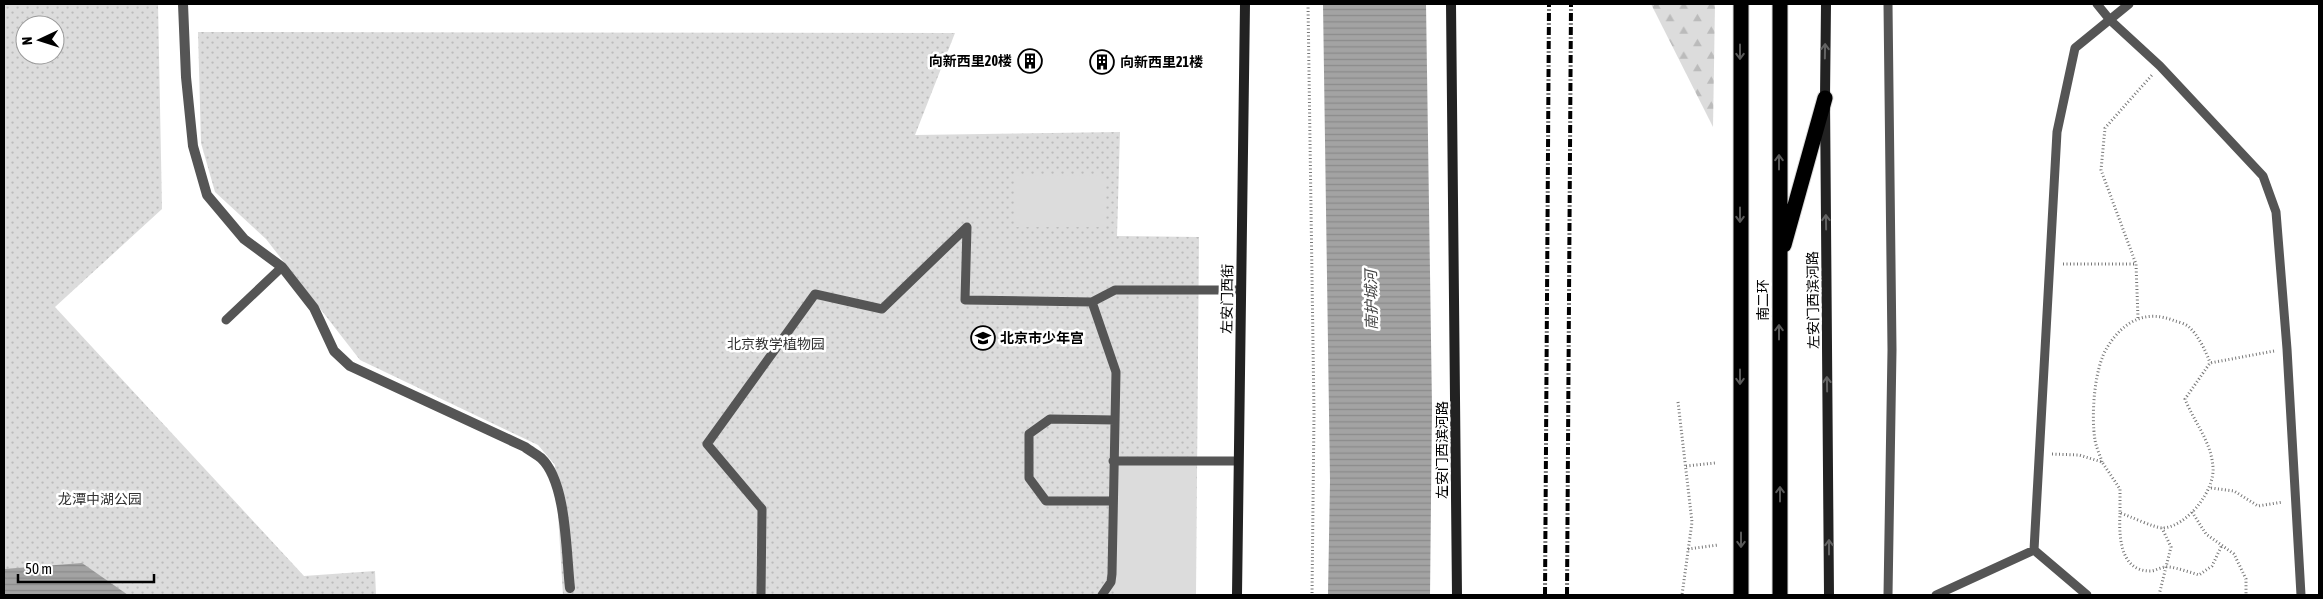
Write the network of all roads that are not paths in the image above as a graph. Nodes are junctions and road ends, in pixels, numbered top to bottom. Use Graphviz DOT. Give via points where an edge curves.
graph roads {
  1 [pos="183,4"];
  2 [pos="1245,4"];
  3 [pos="1451,4"];
  4 [pos="1741,4"];
  5 [pos="1780,4"];
  6 [pos="1826,4"];
  7 [pos="1888,4"];
  8 [pos="2097,4"];
  9 [pos="2129,4"];
  10 [pos="2110,20"];
  11 [pos="1825,98"];
  12 [pos="1779,263"];
  13 [pos="282,267"];
  14 [pos="1241,290"];
  15 [pos="1092,302"];
  16 [pos="226,320"];
  17 [pos="1114,420"];
  18 [pos="1113,461"];
  19 [pos="1238,461"];
  20 [pos="1113,501"];
  21 [pos="2034,550"];
  22 [pos="570,588"];
  23 [pos="761,595"];
  24 [pos="1102,595"];
  25 [pos="1237,595"];
  26 [pos="1456,595"];
  27 [pos="1741,595"];
  28 [pos="1780,595"];
  29 [pos="1829,595"];
  30 [pos="1888,595"];
  31 [pos="1936,595"];
  32 [pos="2087,595"];
  33 [pos="2301,595"];
  1 -- 13 [label="street" via="193,146 207,195 244,239"];
  2 -- 14 [label="street, 左安门西街"];
  3 -- 26 [label="street, 左安门西滨河路"];
  4 -- 27 [label="highway, 南二环, one-way"];
  12 -- 5 [label="highway, 南二环, one-way"];
  11 -- 6 [label="street, 左安门西滨河路, one-way"];
  7 -- 30 [label="lane" via="1892,340"];
  8 -- 10 [label="lane"];
  9 -- 10 [label="lane"];
  10 -- 21 [label="lane" via="2075,48 2057,132"];
  10 -- 33 [label="lane" via="2160,66 2263,176 2276,212"];
  11 -- 12 [label="highway"];
  29 -- 11 [label="street, 左安门西滨河路, one-way"];
  28 -- 12 [label="highway, 南二环, one-way"];
  13 -- 16 [label="lane"];
  13 -- 22 [label="street" via="314,308 334,352 350,366 525,447 542,458 555,479 561,506"];
  14 -- 15 [label="lane" via="1116,290"];
  14 -- 19 [label="street, 左安门西街"];
  15 -- 17 [label="lane" via="1116,372"];
  15 -- 23 [label="lane" via="965,300 967,227 882,309 815,294 707,444 762,509"];
  17 -- 18 [label="lane"];
  17 -- 20 [label="lane" via="1050,418 1029,434 1028,478 1046,501"];
  18 -- 19 [label="lane"];
  18 -- 20 [label="lane"];
  19 -- 25 [label="street, 左安门西街"];
  20 -- 24 [label="lane" via="1111,582"];
  21 -- 31 [label="lane"];
  21 -- 32 [label="lane"];
}
